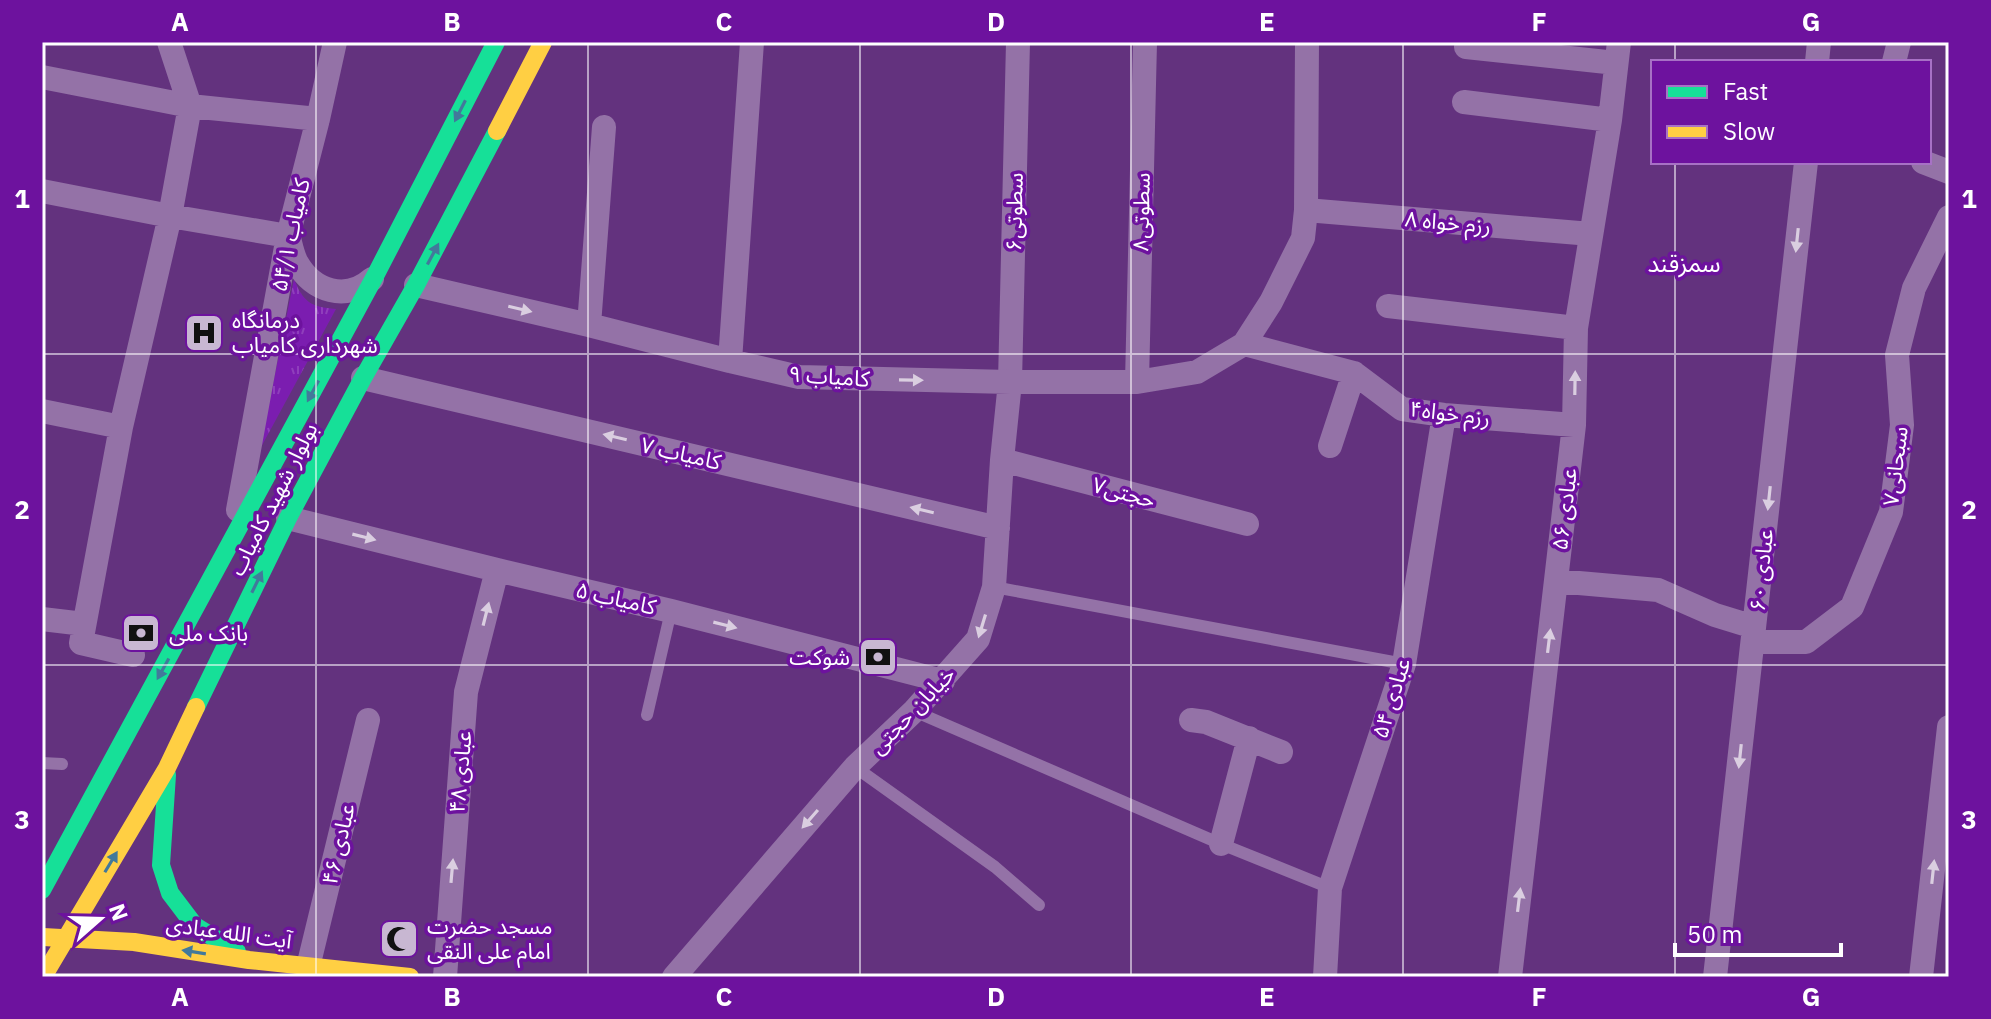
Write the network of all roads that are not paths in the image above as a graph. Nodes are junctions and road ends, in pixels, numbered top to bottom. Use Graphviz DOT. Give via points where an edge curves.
graph roads {
  1 [pos="169,42"];
  2 [pos="335,42"];
  3 [pos="496,42"];
  4 [pos="543,42"];
  5 [pos="752,42"];
  6 [pos="1018,42"];
  7 [pos="1145,42"];
  8 [pos="1307,42"];
  9 [pos="1466,47"];
  10 [pos="1617,53"];
  11 [pos="42,77"];
  12 [pos="1464,102"];
  13 [pos="190,106"];
  14 [pos="318,119"];
  15 [pos="1610,120"];
  16 [pos="604,127"];
  17 [pos="1806,164"];
  18 [pos="1928,164"];
  19 [pos="1949,172"];
  20 [pos="42,191"];
  21 [pos="1306,210"];
  22 [pos="170,216"];
  23 [pos="1949,217"];
  24 [pos="1591,234"];
  25 [pos="288,236"];
  26 [pos="374,278"];
  27 [pos="416,285"];
  28 [pos="1388,306"];
  29 [pos="589,325"];
  30 [pos="1576,328"];
  31 [pos="1244,344"];
  32 [pos="730,361"];
  33 [pos="1354,373"];
  34 [pos="363,378"];
  35 [pos="1010,382"];
  36 [pos="1137,382"];
  37 [pos="42,411"];
  38 [pos="1444,415"];
  39 [pos="1574,425"];
  40 [pos="121,427"];
  41 [pos="1330,446"];
  42 [pos="1002,460"];
  43 [pos="288,518"];
  44 [pos="1247,524"];
  45 [pos="998,528"];
  46 [pos="232,541"];
  47 [pos="497,570"];
  48 [pos="1556,581"];
  49 [pos="994,587"];
  50 [pos="671,611"];
  51 [pos="42,619"];
  52 [pos="84,624"];
  53 [pos="1753,635"];
  54 [pos="133,655"];
  55 [pos="1404,664"];
  56 [pos="943,681"];
  57 [pos="914,711"];
  58 [pos="647,715"];
  59 [pos="368,720"];
  60 [pos="1191,720"];
  61 [pos="1949,727"];
  62 [pos="1249,738"];
  63 [pos="1281,752"];
  64 [pos="42,763"];
  65 [pos="62,764"];
  66 [pos="855,767"];
  67 [pos="167,768"];
  68 [pos="1221,844"];
  69 [pos="1330,888"];
  70 [pos="42,890"];
  71 [pos="1039,905"];
  72 [pos="42,937"];
  73 [pos="65,939"];
  74 [pos="249,960"];
  75 [pos="308,967"];
  76 [pos="44,973"];
  77 [pos="69,975"];
  78 [pos="410,977"];
  79 [pos="445,977"];
  80 [pos="674,977"];
  81 [pos="1325,977"];
  82 [pos="1510,977"];
  83 [pos="1715,977"];
  84 [pos="1921,977"];
  1 -- 13 [label="street"];
  2 -- 14 [label="street, کامیاب ۵۴/۱"];
  3 -- 26 [label="main road, بولوار شهید کامیاب, one-way"];
  27 -- 4 [label="main road, بولوار شهید کامیاب, one-way"];
  5 -- 32 [label="street"];
  6 -- 35 [label="street, سطوتی۶"];
  7 -- 36 [label="street, سطوتی۸"];
  8 -- 21 [label="street"];
  9 -- 10 [label="street"];
  10 -- 15 [label="street, عبادی ۵۶"];
  11 -- 13 [label="street"];
  12 -- 15 [label="street"];
  13 -- 14 [label="street"];
  13 -- 22 [label="street"];
  14 -- 25 [label="street, کامیاب ۵۴/۱"];
  15 -- 24 [label="street, عبادی ۵۶"];
  16 -- 29 [label="street"];
  17 -- 53 [label="street, عبادی ۶۰, one-way"];
  18 -- 19 [label="street"];
  20 -- 22 [label="street"];
  21 -- 24 [label="street, رزم خواه ۸"];
  21 -- 31 [label="street" via="1303,238"];
  22 -- 25 [label="street"];
  22 -- 40 [label="street"];
  23 -- 53 [label="street, سبحانی۷" via="1914,288 1897,355 1902,425 1891,512 1852,607 1806,642"];
  24 -- 30 [label="street, عبادی ۵۶"];
  25 -- 26 [label="street" via="296,261 322,286 349,292"];
  25 -- 46 [label="street, کامیاب ۵۴/۱"];
  26 -- 46 [label="main road, بولوار شهید کامیاب, one-way"];
  27 -- 29 [label="street, کامیاب ۹, one-way"];
  27 -- 34 [label="main road, بولوار شهید کامیاب"];
  28 -- 30 [label="street"];
  29 -- 32 [label="street, کامیاب ۹"];
  39 -- 30 [label="street, عبادی ۵۶, one-way"];
  31 -- 33 [label="street, رزم خواه۴"];
  31 -- 36 [label="street, کامیاب ۹" via="1197,372"];
  32 -- 35 [label="street, کامیاب ۹, one-way" via="799,377"];
  33 -- 38 [label="street, رزم خواه۴" via="1402,409"];
  33 -- 41 [label="street"];
  34 -- 43 [label="main road, بولوار شهید کامیاب"];
  45 -- 34 [label="street, کامیاب ۷, one-way"];
  35 -- 36 [label="street, کامیاب ۹"];
  35 -- 42 [label="street, خیابان حجتی"];
  37 -- 40 [label="street"];
  38 -- 39 [label="street, رزم خواه۴"];
  38 -- 55 [label="street, عبادی ۵۴"];
  39 -- 48 [label="street, عبادی ۵۶"];
  40 -- 52 [label="street"];
  42 -- 44 [label="street, حجتی۷"];
  42 -- 45 [label="street, خیابان حجتی"];
  43 -- 47 [label="street, کامیاب ۵, one-way"];
  67 -- 43 [label="main road, بولوار شهید کامیاب, one-way"];
  45 -- 49 [label="street, خیابان حجتی"];
  46 -- 70 [label="main road, بولوار شهید کامیاب, one-way"];
  47 -- 50 [label="street, کامیاب ۵"];
  79 -- 47 [label="street, عبادی ۴۸, one-way" via="466,692"];
  48 -- 53 [label="street, سبحانی۷" via="1658,590"];
  82 -- 48 [label="street, عبادی ۵۶, one-way"];
  49 -- 55 [label="lane"];
  49 -- 56 [label="street, خیابان حجتی, one-way" via="978,639"];
  50 -- 56 [label="street, کامیاب ۵, one-way"];
  50 -- 58 [label="lane"];
  51 -- 52 [label="street"];
  52 -- 54 [label="street" via="81,643"];
  53 -- 83 [label="street, عبادی ۶۰, one-way"];
  55 -- 69 [label="street, عبادی ۵۴"];
  56 -- 57 [label="street, خیابان حجتی"];
  57 -- 66 [label="street, خیابان حجتی"];
  57 -- 68 [label="lane"];
  59 -- 75 [label="street, عبادی ۴۶"];
  60 -- 62 [label="street"];
  84 -- 61 [label="street, one-way"];
  62 -- 63 [label="street"];
  62 -- 68 [label="street"];
  64 -- 65 [label="lane"];
  66 -- 71 [label="lane"];
  66 -- 80 [label="street, خیابان حجتی, one-way"];
  73 -- 67 [label="main road, بولوار شهید کامیاب, one-way"];
  67 -- 74 [label="main road" via="161,865 170,893 195,926"];
  68 -- 69 [label="lane"];
  69 -- 81 [label="street, عبادی ۵۴"];
  72 -- 73 [label="main road, آیت الله عبادی"];
  74 -- 73 [label="main road, آیت الله عبادی, one-way" via="134,942"];
  73 -- 76 [label="main road, بولوار شهید کامیاب"];
  74 -- 75 [label="main road, آیت الله عبادی"];
  75 -- 78 [label="main road, آیت الله عبادی"];
  76 -- 77 [label="main road"];
}
